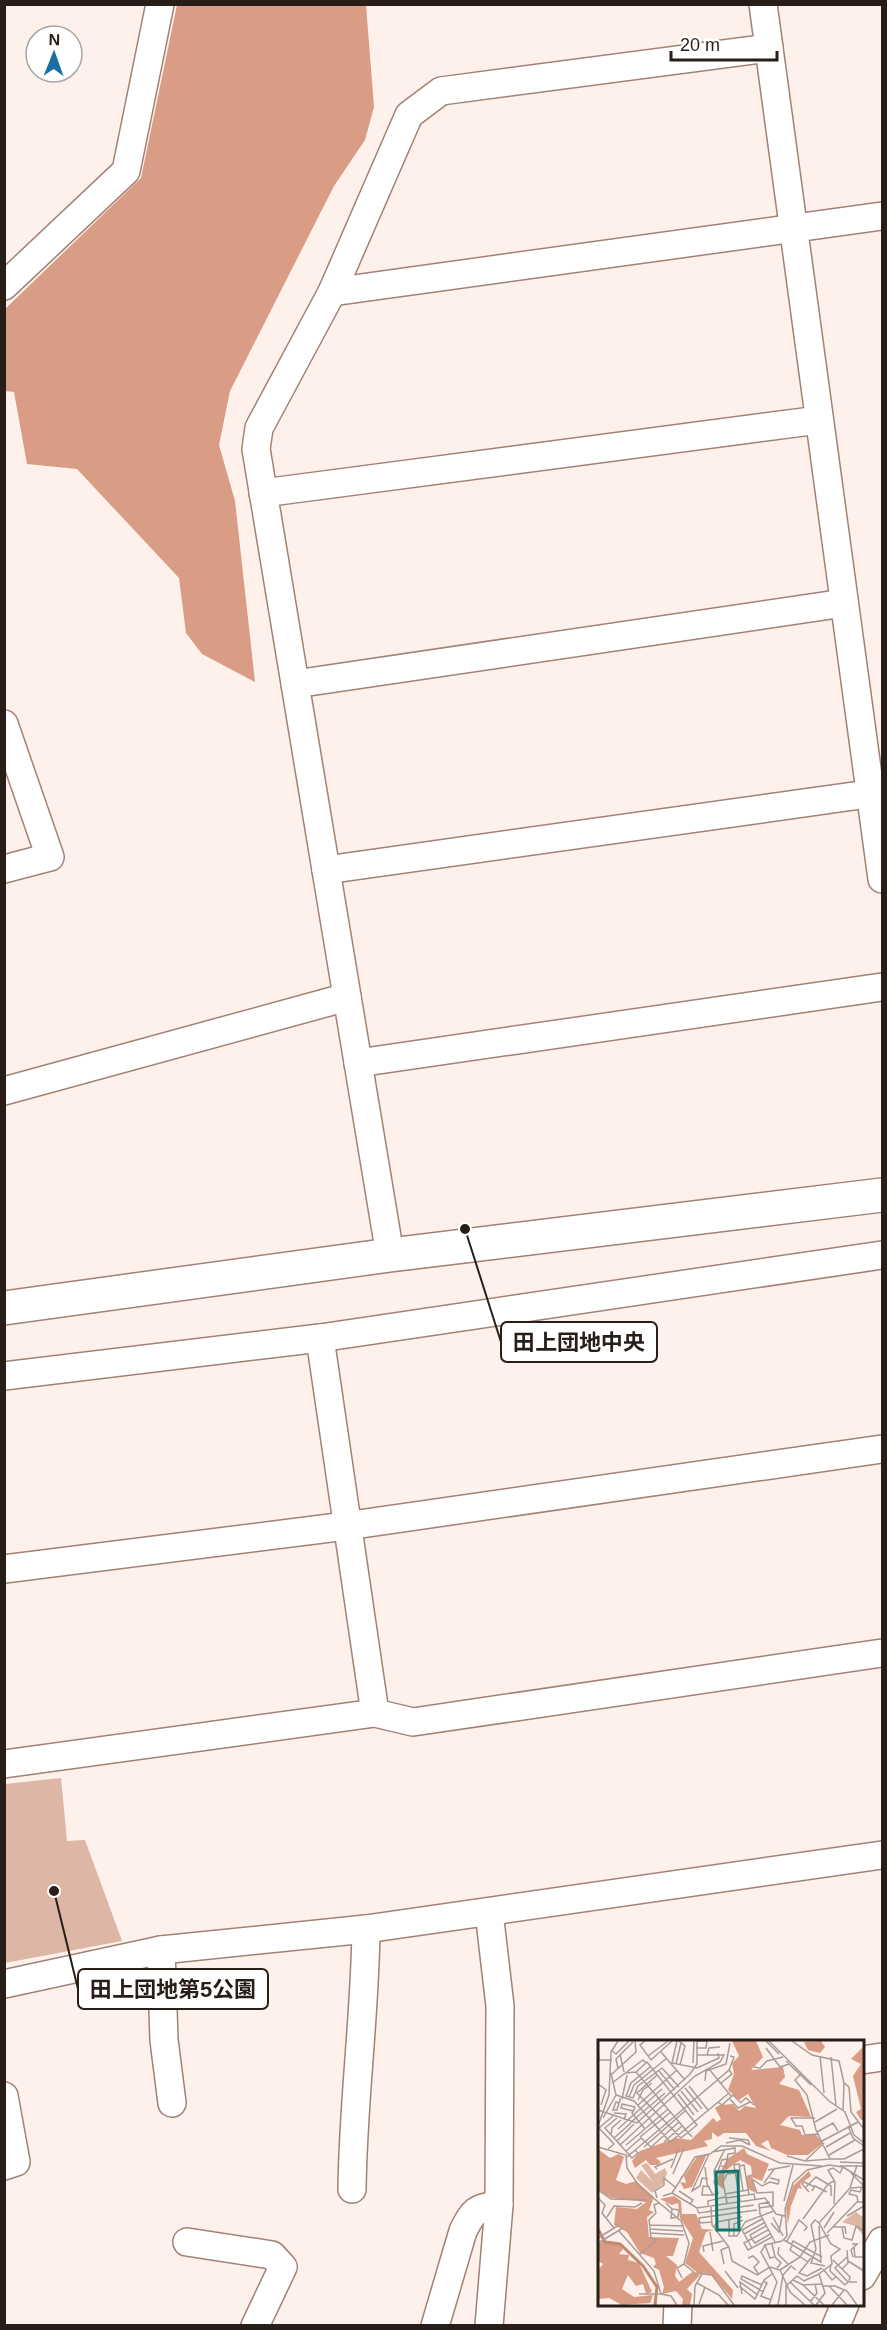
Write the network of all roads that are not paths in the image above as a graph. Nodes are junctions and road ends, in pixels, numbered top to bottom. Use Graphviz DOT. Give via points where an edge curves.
graph roads {
  1 [pos="160,4"];
  2 [pos="763,4"];
  3 [pos="769,48"];
  4 [pos="882,216"];
  5 [pos="793,229"];
  6 [pos="4,286"];
  7 [pos="332,292"];
  8 [pos="819,420"];
  9 [pos="263,494"];
  10 [pos="844,603"];
  11 [pos="295,684"];
  12 [pos="4,723"];
  13 [pos="877,793"];
  14 [pos="4,869"];
  15 [pos="326,870"];
  16 [pos="882,879"];
  17 [pos="882,987"];
  18 [pos="347,997"];
  19 [pos="358,1063"];
  20 [pos="4,1091"];
  21 [pos="882,1195"];
  22 [pos="390,1255"];
  23 [pos="882,1255"];
  24 [pos="4,1308"];
  25 [pos="320,1338"];
  26 [pos="4,1376"];
  27 [pos="882,1449"];
  28 [pos="346,1526"];
  29 [pos="4,1569"];
  30 [pos="882,1653"];
  31 [pos="375,1713"];
  32 [pos="4,1764"];
  33 [pos="882,1855"];
  34 [pos="489,1912"];
  35 [pos="366,1929"];
  36 [pos="161,1950"];
  37 [pos="4,1984"];
  38 [pos="882,2056"];
  39 [pos="863,2060"];
  40 [pos="4,2096"];
  41 [pos="172,2103"];
  42 [pos="4,2166"];
  43 [pos="352,2189"];
  44 [pos="499,2205"];
  45 [pos="882,2241"];
  46 [pos="187,2242"];
  47 [pos="863,2273"];
  48 [pos="678,2306"];
  49 [pos="844,2306"];
  50 [pos="255,2325"];
  51 [pos="435,2325"];
  52 [pos="489,2325"];
  53 [pos="677,2325"];
  54 [pos="836,2325"];
  1 -- 6 [label="street" via="126,171"];
  2 -- 3 [label="street"];
  3 -- 5 [label="street"];
  3 -- 7 [label="street" via="441,91 409,115"];
  4 -- 5 [label="street"];
  5 -- 7 [label="street"];
  5 -- 8 [label="street"];
  7 -- 9 [label="street" via="259,428 256,449"];
  8 -- 9 [label="street"];
  8 -- 10 [label="street"];
  9 -- 11 [label="street"];
  10 -- 11 [label="street"];
  10 -- 13 [label="street"];
  11 -- 15 [label="street"];
  12 -- 14 [label="street" via="50,857"];
  13 -- 15 [label="street"];
  13 -- 16 [label="street"];
  15 -- 18 [label="street"];
  17 -- 19 [label="street"];
  18 -- 19 [label="street"];
  18 -- 20 [label="street"];
  19 -- 22 [label="street"];
  21 -- 22 [label="street"];
  22 -- 24 [label="street"];
  23 -- 25 [label="street"];
  25 -- 26 [label="street"];
  25 -- 28 [label="street"];
  27 -- 28 [label="street"];
  28 -- 29 [label="street"];
  28 -- 31 [label="street"];
  30 -- 31 [label="street" via="413,1722"];
  31 -- 32 [label="street"];
  33 -- 34 [label="street"];
  34 -- 35 [label="street"];
  34 -- 44 [label="street" via="500,2006"];
  35 -- 36 [label="street"];
  35 -- 43 [label="street" via="366,1986 352,2137"];
  36 -- 37 [label="street"];
  36 -- 41 [label="street" via="164,2040"];
  38 -- 39 [label="street"];
  40 -- 42 [label="street" via="16,2162"];
  44 -- 51 [label="street" via="481,2206 471,2216"];
  44 -- 52 [label="street"];
  45 -- 47 [label="street"];
  46 -- 50 [label="street" via="272,2255 283,2267"];
  48 -- 53 [label="street"];
  49 -- 54 [label="street"];
}
